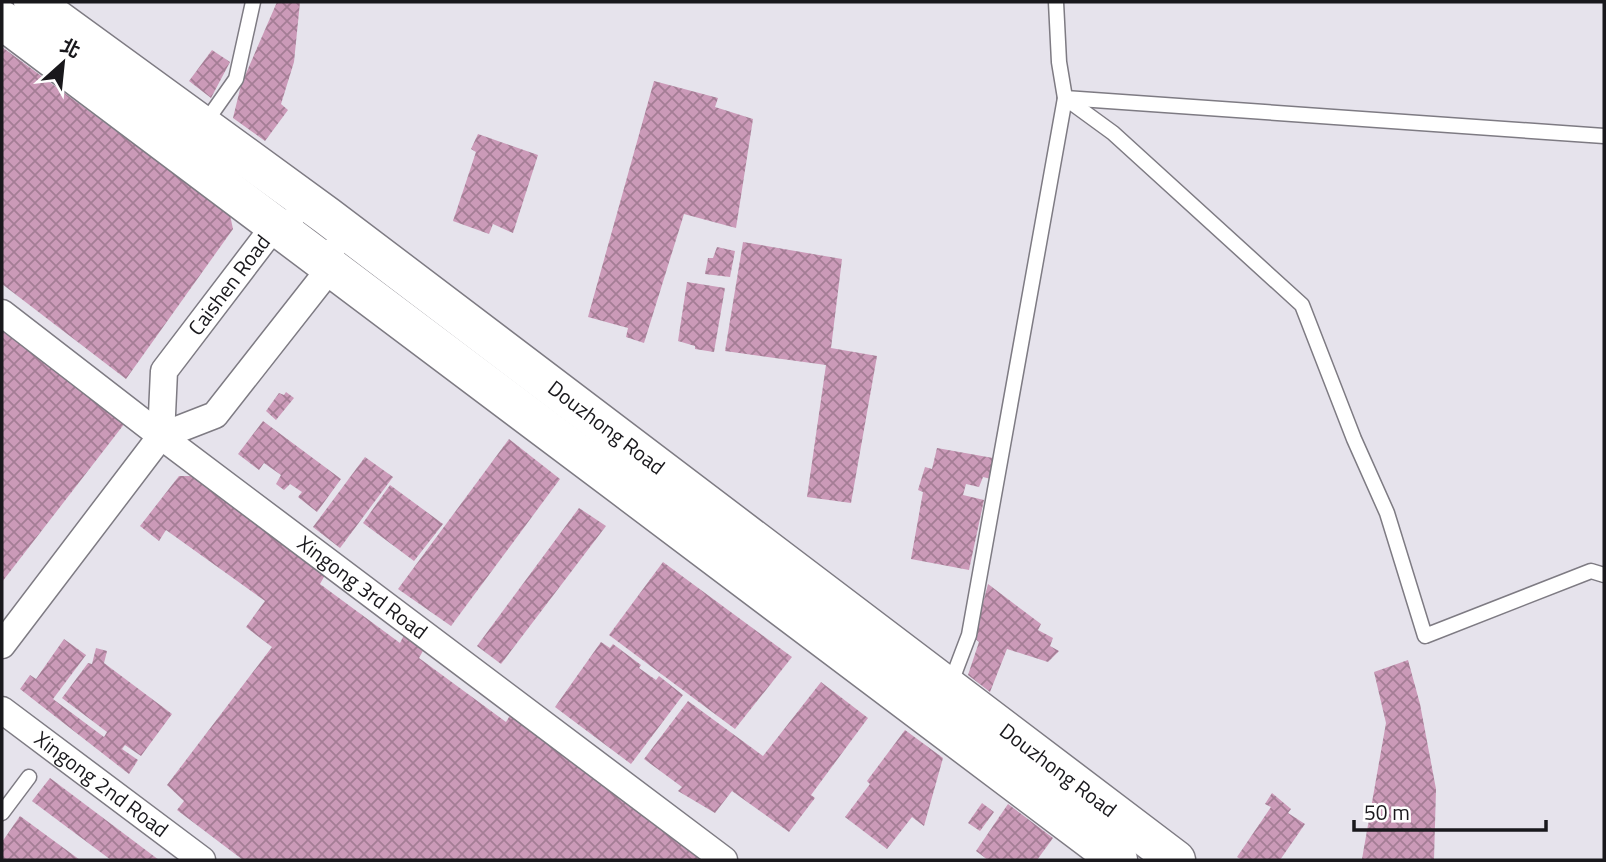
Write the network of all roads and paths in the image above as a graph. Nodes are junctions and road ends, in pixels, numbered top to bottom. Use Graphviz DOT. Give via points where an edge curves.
graph roads {
  1 [pos="33,2"];
  2 [pos="253,2"];
  3 [pos="1056,2"];
  4 [pos="2,20"];
  5 [pos="1065,98"];
  6 [pos="204,125"];
  7 [pos="1604,135"];
  8 [pos="327,216"];
  9 [pos="276,223"];
  10 [pos="332,266"];
  11 [pos="2,313"];
  12 [pos="161,436"];
  13 [pos="761,545"];
  14 [pos="738,575"];
  15 [pos="1604,575"];
  16 [pos="2,645"];
  17 [pos="941,704"];
  18 [pos="2,710"];
  19 [pos="29,777"];
  20 [pos="2,813"];
  21 [pos="202,860"];
  22 [pos="724,860"];
  23 [pos="1118,860"];
  24 [pos="1175,860"];
  1 -- 6 [label="main road, Douzhong Road"];
  2 -- 6 [label="lane" via="236,79"];
  3 -- 5 [label="lane"];
  4 -- 9 [label="main road, Douzhong Road"];
  5 -- 7 [label="lane"];
  5 -- 15 [label="lane" via="1113,133 1302,305 1387,513 1425,636 1591,571"];
  5 -- 17 [label="lane" via="969,635"];
  6 -- 8 [label="main road, Douzhong Road"];
  8 -- 9 [label="street, Caishen Road"];
  8 -- 10 [label="street"];
  8 -- 13 [label="main road, Douzhong Road"];
  9 -- 10 [label="main road, Douzhong Road"];
  9 -- 12 [label="street, Caishen Road" via="164,371"];
  10 -- 12 [label="street" via="215,415"];
  10 -- 14 [label="main road, Douzhong Road"];
  11 -- 12 [label="street, Xingong 3rd Road"];
  12 -- 16 [label="street"];
  12 -- 22 [label="street, Xingong 3rd Road"];
  13 -- 14 [label="main road"];
  13 -- 17 [label="main road, Douzhong Road"];
  14 -- 17 [label="main road, Douzhong Road"];
  17 -- 23 [label="main road, Douzhong Road"];
  17 -- 24 [label="main road, Douzhong Road"];
  18 -- 21 [label="street, Xingong 2nd Road"];
  19 -- 20 [label="lane"];
}
